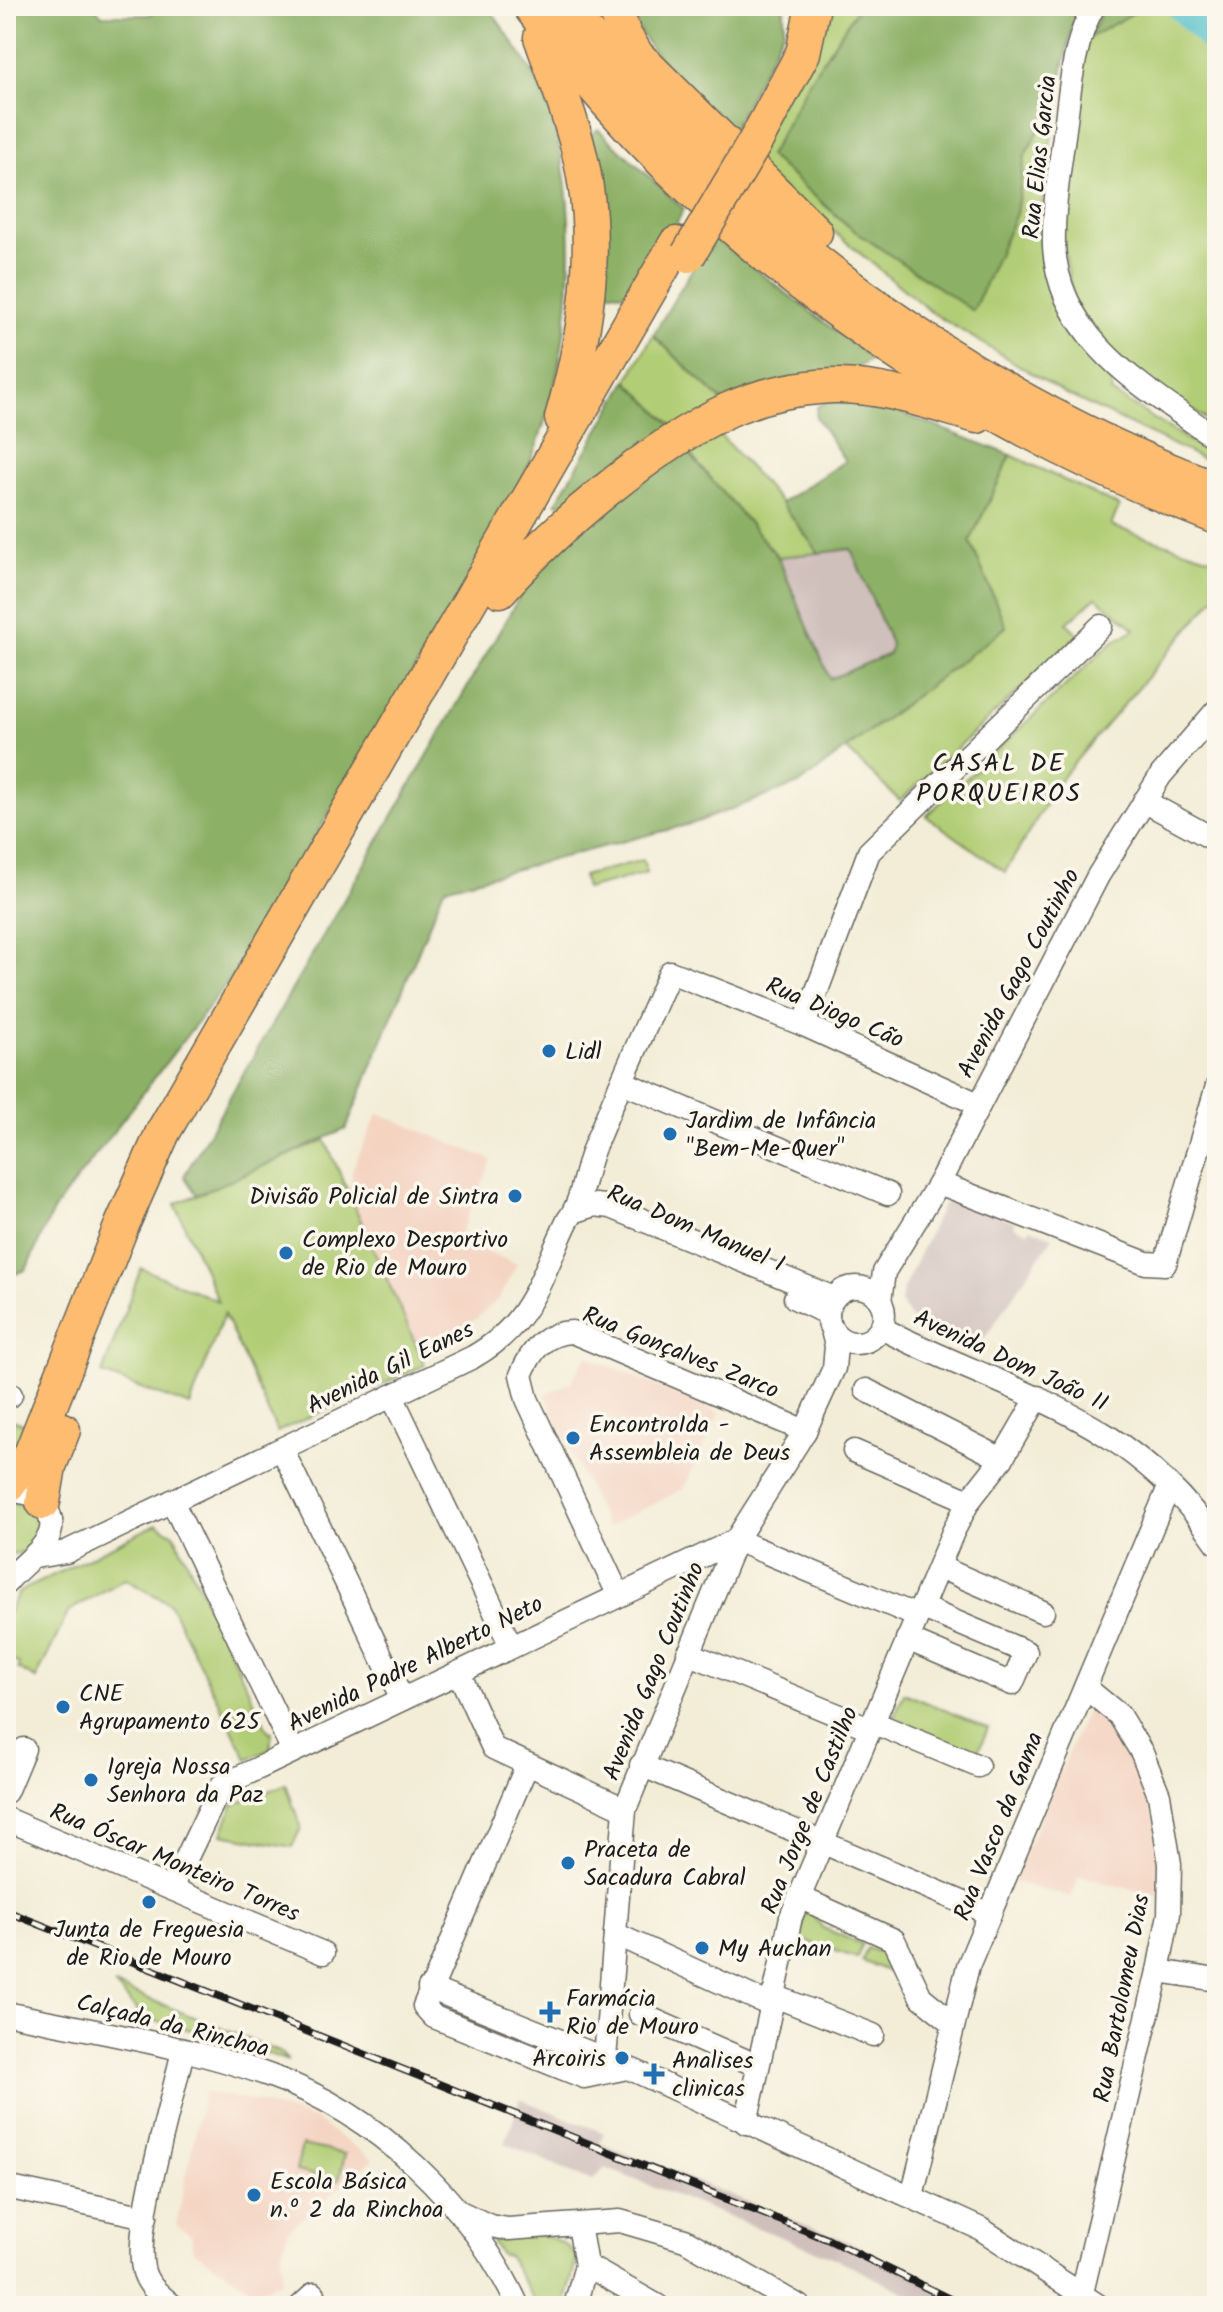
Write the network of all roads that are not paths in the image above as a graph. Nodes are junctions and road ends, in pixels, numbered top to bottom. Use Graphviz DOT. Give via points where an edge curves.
graph roads {
  1 [pos="530,6"];
  2 [pos="564,6"];
  3 [pos="614,6"];
  4 [pos="795,6"];
  5 [pos="813,6"];
  6 [pos="1094,6"];
  7 [pos="747,137"];
  8 [pos="682,250"];
  9 [pos="904,325"];
  10 [pos="1020,429"];
  11 [pos="1217,439"];
  12 [pos="546,474"];
  13 [pos="1217,489"];
  14 [pos="1217,517"];
  15 [pos="500,590"];
  16 [pos="1101,626"];
  17 [pos="1217,710"];
  18 [pos="1144,801"];
  19 [pos="1217,841"];
  20 [pos="670,972"];
  21 [pos="804,1025"];
  22 [pos="622,1082"];
  23 [pos="1217,1086"];
  24 [pos="978,1104"];
  25 [pos="939,1183"];
  26 [pos="888,1194"];
  27 [pos="576,1211"];
  28 [pos="884,1272"];
  29 [pos="861,1288"];
  30 [pos="880,1301"];
  31 [pos="831,1314"];
  32 [pos="881,1328"];
  33 [pos="866,1390"];
  34 [pos="392,1396"];
  35 [pos="1038,1397"];
  36 [pos="805,1431"];
  37 [pos="282,1449"];
  38 [pos="854,1451"];
  39 [pos="1002,1459"];
  40 [pos="1169,1487"];
  41 [pos="6,1488"];
  42 [pos="172,1501"];
  43 [pos="969,1501"];
  44 [pos="46,1508"];
  45 [pos="105,1532"];
  46 [pos="736,1540"];
  47 [pos="1217,1543"];
  48 [pos="22,1561"];
  49 [pos="939,1567"];
  50 [pos="6,1583"];
  51 [pos="618,1594"];
  52 [pos="919,1611"];
  53 [pos="1043,1612"];
  54 [pos="907,1639"];
  55 [pos="511,1646"];
  56 [pos="688,1653"];
  57 [pos="459,1673"];
  58 [pos="1086,1688"];
  59 [pos="402,1699"];
  60 [pos="871,1725"];
  61 [pos="24,1749"];
  62 [pos="293,1751"];
  63 [pos="527,1765"];
  64 [pos="641,1765"];
  65 [pos="978,1766"];
  66 [pos="6,1792"];
  67 [pos="625,1809"];
  68 [pos="6,1819"];
  69 [pos="822,1840"];
  70 [pos="172,1888"];
  71 [pos="799,1897"];
  72 [pos="990,1914"];
  73 [pos="615,1934"];
  74 [pos="323,1953"];
  75 [pos="1158,1971"];
  76 [pos="1217,1980"];
  77 [pos="429,1988"];
  78 [pos="771,2000"];
  79 [pos="640,2014"];
  80 [pos="7,2017"];
  81 [pos="952,2022"];
  82 [pos="873,2035"];
  83 [pos="183,2050"];
  84 [pos="605,2059"];
  85 [pos="758,2066"];
  86 [pos="627,2068"];
  87 [pos="746,2123"];
  88 [pos="6,2187"];
  89 [pos="912,2196"];
  90 [pos="457,2211"];
  91 [pos="146,2217"];
  92 [pos="579,2225"];
  93 [pos="586,2265"];
  94 [pos="1090,2300"];
  95 [pos="173,2306"];
  96 [pos="518,2306"];
  97 [pos="575,2306"];
  98 [pos="658,2306"];
  99 [pos="799,2306"];
  1 -- 10 [label="highway" via="636,136 737,231 888,347"];
  1 -- 12 [label="highway" via="574,132 591,237 581,348"];
  2 -- 9 [label="highway" via="683,139 784,233"];
  3 -- 9 [label="highway" via="637,56"];
  4 -- 7 [label="highway" via="790,42"];
  5 -- 7 [label="highway" via="803,53"];
  6 -- 11 [label="street, Rua Elias Garcia" via="1079,44 1063,146 1054,246 1058,272 1074,316 1103,353"];
  7 -- 8 [label="highway"];
  8 -- 12 [label="highway"];
  8 -- 15 [label="highway"];
  9 -- 13 [label="highway" via="1024,400"];
  10 -- 14 [label="highway" via="1084,463"];
  10 -- 15 [label="highway" via="866,388 808,388 766,397 727,410 630,474 538,546"];
  12 -- 41 [label="highway" via="163,1132 31,1454"];
  15 -- 44 [label="highway" via="188,1129 142,1228 49,1466"];
  16 -- 21 [label="street" via="869,852"];
  17 -- 18 [label="street, Avenida Gago Coutinho"];
  18 -- 19 [label="street"];
  18 -- 24 [label="street, Avenida Gago Coutinho" via="1098,876"];
  20 -- 21 [label="street, Rua Diogo Cão"];
  20 -- 22 [label="street, Avenida Gil Eanes"];
  21 -- 24 [label="street, Rua Diogo Cão"];
  22 -- 26 [label="street"];
  22 -- 27 [label="street, Avenida Gil Eanes" via="579,1190"];
  23 -- 25 [label="street" via="1165,1264 1146,1263"];
  24 -- 25 [label="street, Avenida Gago Coutinho"];
  25 -- 28 [label="street, Avenida Gago Coutinho"];
  27 -- 31 [label="street, Rua Dom Manuel I" via="596,1213"];
  27 -- 34 [label="street, Avenida Gil Eanes" via="539,1287 512,1328 480,1353"];
  28 -- 29 [label="street, Avenida Gago Coutinho"];
  28 -- 30 [label="street, Avenida Gago Coutinho"];
  29 -- 30 [label="street"];
  29 -- 31 [label="street" via="849,1288"];
  30 -- 32 [label="street"];
  31 -- 32 [label="street" via="838,1337 853,1343 870,1340"];
  31 -- 36 [label="street, Avenida Gago Coutinho" via="834,1368"];
  32 -- 35 [label="street, Avenida Dom João II"];
  33 -- 39 [label="street"];
  34 -- 37 [label="street, Avenida Gil Eanes"];
  34 -- 55 [label="street"];
  35 -- 39 [label="street, Rua Jorge de Castilho"];
  35 -- 40 [label="street, Avenida Dom João II" via="1134,1452"];
  36 -- 46 [label="street, Avenida Gago Coutinho"];
  36 -- 51 [label="street, Rua Gonçalves Zarco" via="572,1332 558,1332 539,1344 521,1375 527,1399"];
  37 -- 42 [label="street, Avenida Gil Eanes"];
  37 -- 59 [label="street"];
  38 -- 43 [label="street"];
  39 -- 43 [label="street, Rua Jorge de Castilho"];
  40 -- 47 [label="street, Avenida Dom João II"];
  40 -- 58 [label="street, Rua Vasco da Gama"];
  41 -- 44 [label="street" via="26,1490"];
  42 -- 45 [label="street, Avenida Gil Eanes"];
  42 -- 62 [label="street"];
  43 -- 49 [label="street, Rua Jorge de Castilho"];
  44 -- 45 [label="street" via="69,1529"];
  44 -- 48 [label="street" via="49,1539"];
  45 -- 48 [label="street, Avenida Gil Eanes" via="66,1552"];
  46 -- 51 [label="street, Avenida Padre Alberto Neto"];
  46 -- 52 [label="street"];
  46 -- 56 [label="street, Avenida Gago Coutinho"];
  48 -- 50 [label="street"];
  49 -- 52 [label="street, Rua Jorge de Castilho"];
  49 -- 53 [label="street"];
  51 -- 55 [label="street, Avenida Padre Alberto Neto"];
  52 -- 54 [label="street, Rua Jorge de Castilho"];
  52 -- 54 [label="street" via="1026,1652 1022,1663 1012,1684"];
  54 -- 60 [label="street, Rua Jorge de Castilho"];
  55 -- 57 [label="street, Avenida Padre Alberto Neto"];
  56 -- 60 [label="street"];
  56 -- 64 [label="street, Avenida Gago Coutinho"];
  57 -- 59 [label="street, Avenida Padre Alberto Neto"];
  57 -- 63 [label="street" via="493,1748"];
  58 -- 72 [label="street, Rua Vasco da Gama"];
  58 -- 75 [label="street, Rua Bartolomeu Dias" via="1119,1715 1159,1795 1170,1864 1169,1914"];
  59 -- 62 [label="street, Avenida Padre Alberto Neto"];
  60 -- 65 [label="street"];
  60 -- 69 [label="street, Rua Jorge de Castilho"];
  61 -- 66 [label="street"];
  62 -- 70 [label="street, Avenida Padre Alberto Neto" via="221,1786"];
  63 -- 67 [label="street"];
  63 -- 77 [label="street"];
  64 -- 67 [label="street, Avenida Gago Coutinho"];
  64 -- 69 [label="street"];
  67 -- 73 [label="street, Avenida Gago Coutinho"];
  68 -- 70 [label="street, Rua Óscar Monteiro Torres"];
  69 -- 71 [label="street, Rua Jorge de Castilho"];
  69 -- 72 [label="street"];
  70 -- 74 [label="street, Rua Óscar Monteiro Torres"];
  71 -- 78 [label="street, Rua Jorge de Castilho"];
  71 -- 81 [label="street" via="894,1940 921,1997"];
  72 -- 81 [label="street, Rua Vasco da Gama"];
  73 -- 78 [label="street"];
  73 -- 84 [label="street, Avenida Gago Coutinho"];
  75 -- 76 [label="street"];
  75 -- 94 [label="street, Rua Bartolomeu Dias"];
  77 -- 84 [label="street"];
  77 -- 86 [label="street" via="424,2006 434,2017 576,2075"];
  78 -- 82 [label="street"];
  78 -- 85 [label="street, Rua Jorge de Castilho"];
  79 -- 85 [label="street"];
  80 -- 83 [label="street, Calçada da Rinchoa"];
  81 -- 89 [label="street, Rua Vasco da Gama"];
  83 -- 90 [label="street, Calçada da Rinchoa" via="273,2077 349,2114 405,2157"];
  83 -- 91 [label="street"];
  84 -- 86 [label="street"];
  85 -- 87 [label="street, Rua Jorge de Castilho"];
  86 -- 87 [label="street"];
  87 -- 89 [label="street"];
  88 -- 91 [label="street"];
  89 -- 94 [label="street" via="981,2229"];
  90 -- 92 [label="street" via="508,2229"];
  90 -- 96 [label="street, Calçada da Rinchoa" via="495,2261"];
  91 -- 95 [label="street" via="143,2270 150,2285"];
  92 -- 93 [label="street"];
  92 -- 99 [label="street" via="620,2221 685,2240"];
  93 -- 97 [label="street"];
  93 -- 98 [label="street"];
}
